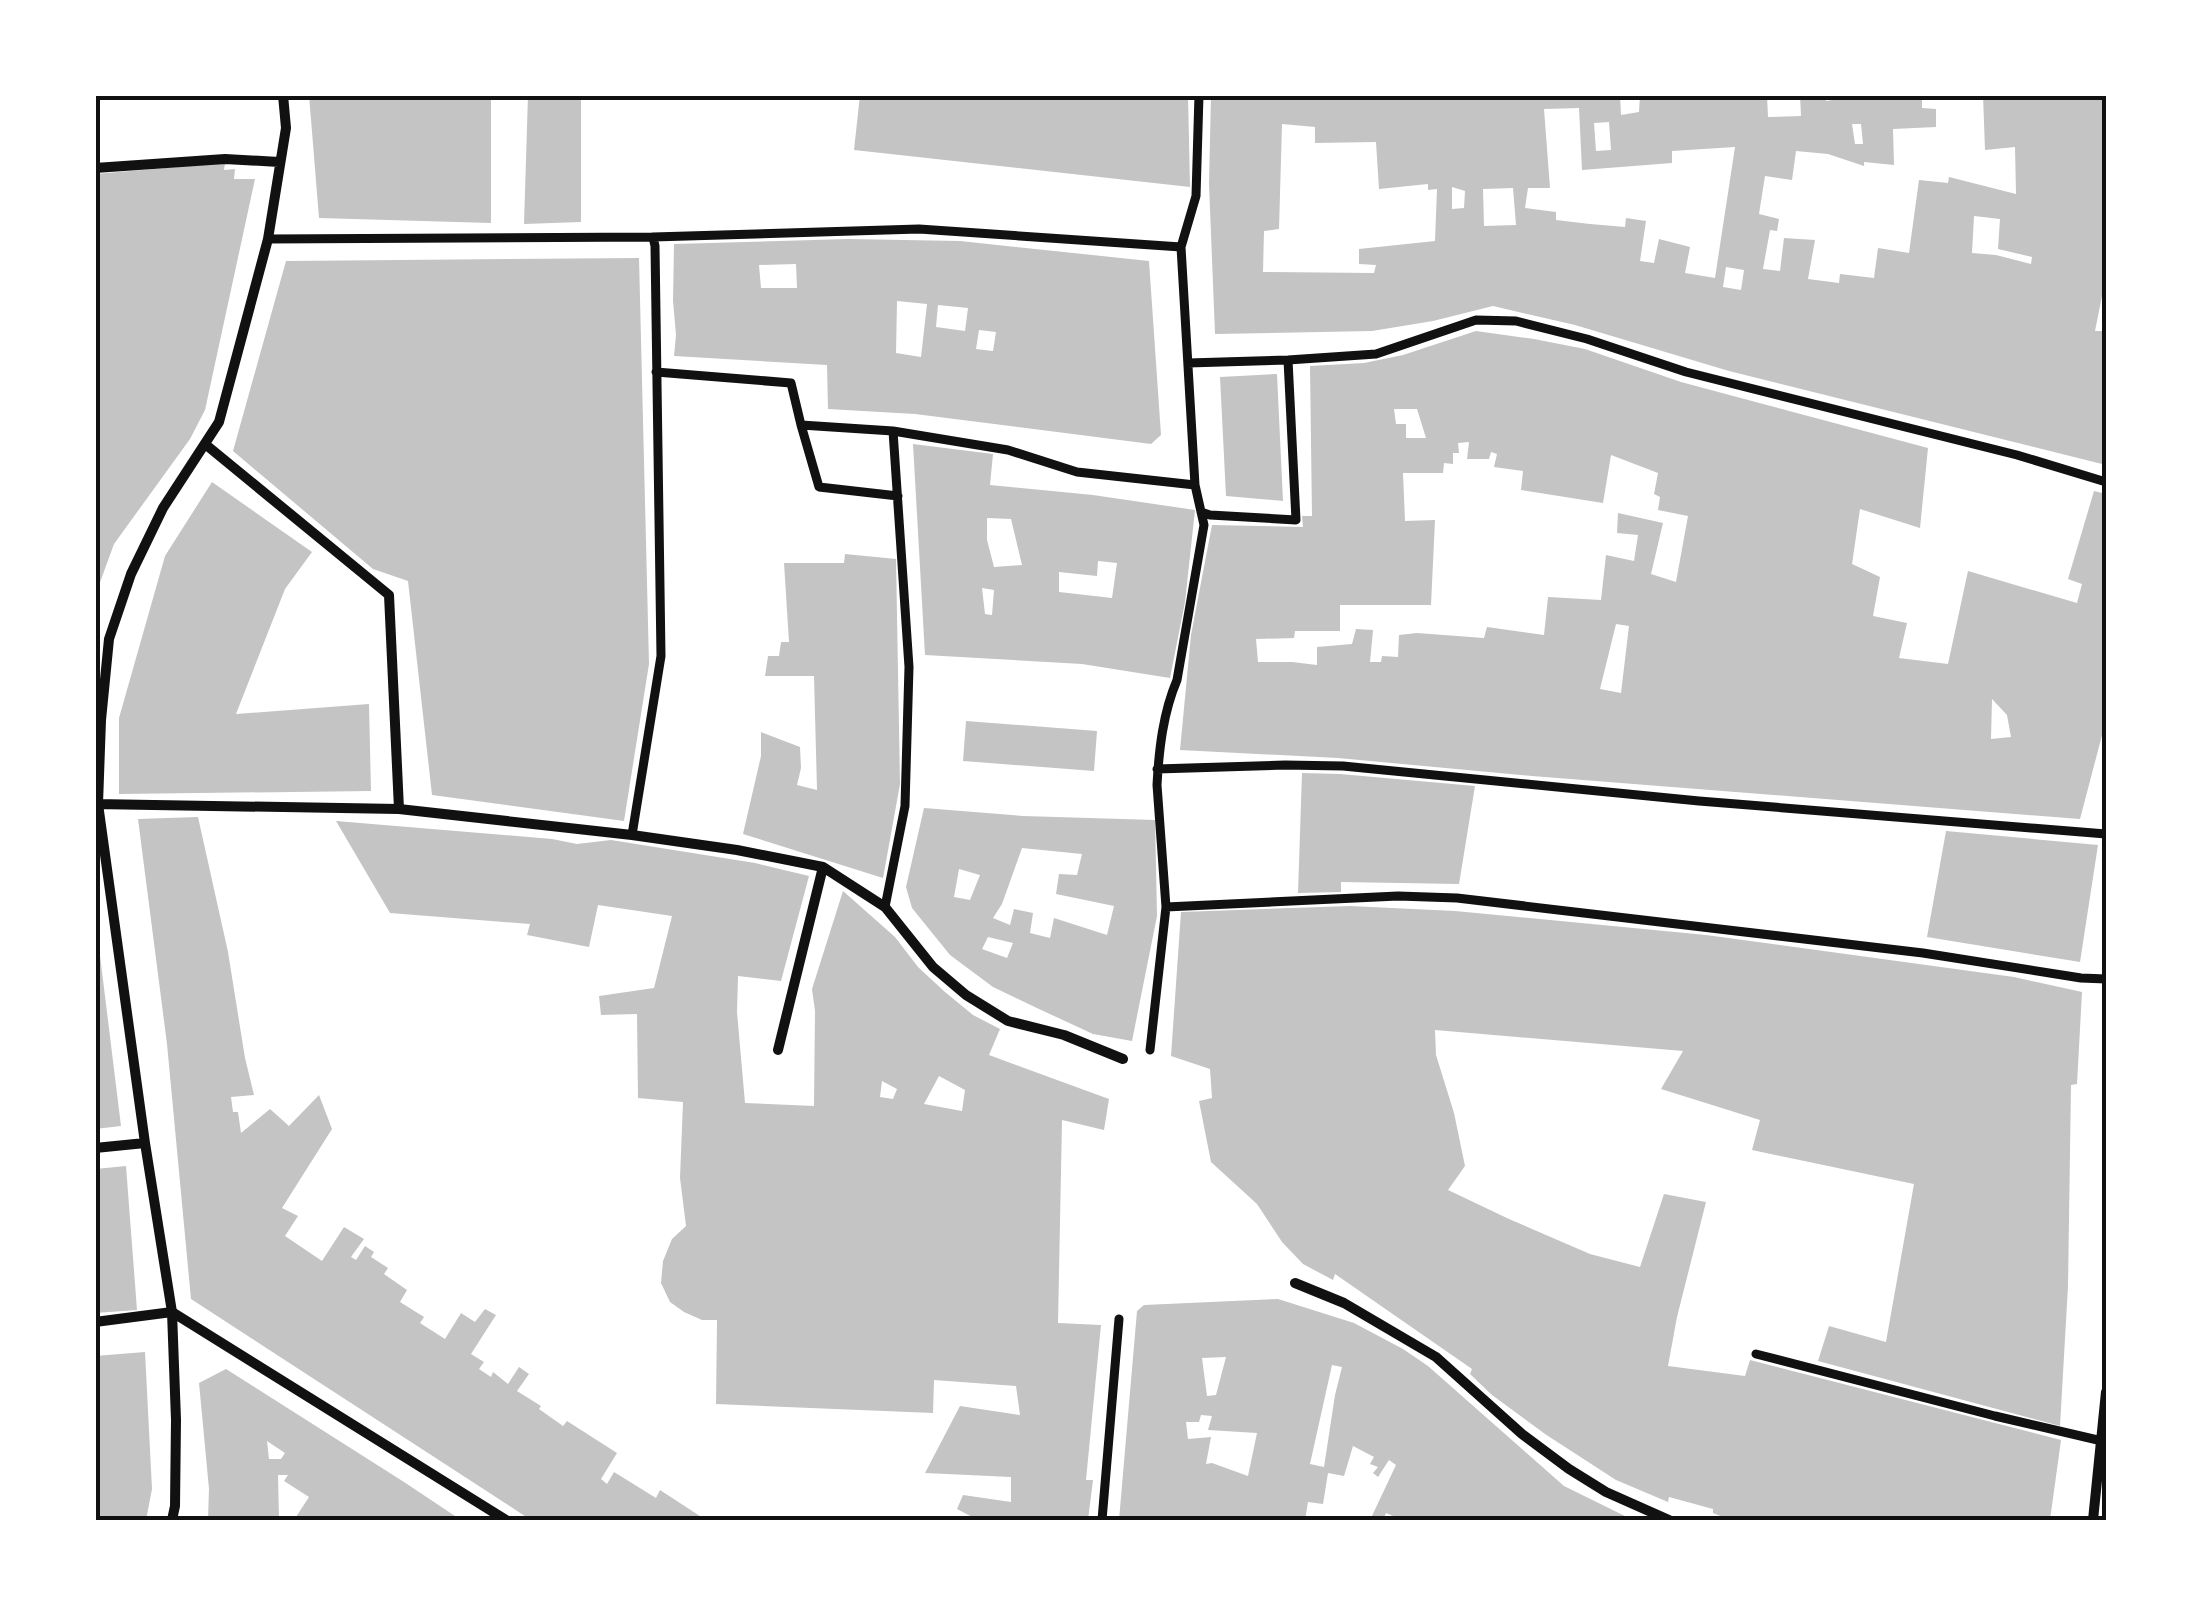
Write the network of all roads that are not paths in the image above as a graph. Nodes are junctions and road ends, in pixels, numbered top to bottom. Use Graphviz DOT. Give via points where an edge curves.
graph roads {
  1 [pos="283,95"];
  2 [pos="1199,95"];
  3 [pos="279,162"];
  4 [pos="95,168"];
  5 [pos="653,237"];
  6 [pos="268,239"];
  7 [pos="1182,248"];
  8 [pos="1288,360"];
  9 [pos="1188,363"];
  10 [pos="656,372"];
  11 [pos="801,425"];
  12 [pos="893,431"];
  13 [pos="205,444"];
  14 [pos="2106,482"];
  15 [pos="1195,485"];
  16 [pos="898,496"];
  17 [pos="1201,512"];
  18 [pos="1158,769"];
  19 [pos="96,804"];
  20 [pos="399,809"];
  21 [pos="2106,834"];
  22 [pos="632,835"];
  23 [pos="823,866"];
  24 [pos="1166,906"];
  25 [pos="884,907"];
  26 [pos="2106,979"];
  27 [pos="778,1050"];
  28 [pos="1150,1050"];
  29 [pos="1123,1059"];
  30 [pos="145,1143"];
  31 [pos="95,1148"];
  32 [pos="1295,1283"];
  33 [pos="172,1312"];
  34 [pos="1119,1319"];
  35 [pos="95,1322"];
  36 [pos="1756,1354"];
  37 [pos="2106,1392"];
  38 [pos="2102,1440"];
  39 [pos="172,1520"];
  40 [pos="506,1520"];
  41 [pos="1102,1520"];
  42 [pos="1670,1520"];
  43 [pos="2093,1520"];
  1 -- 3 [label="street"];
  2 -- 7 [label="street" via="1196,196"];
  3 -- 4 [label="street" via="225,158"];
  3 -- 6 [label="street"];
  5 -- 6 [label="street"];
  5 -- 7 [label="street" via="920,229"];
  5 -- 10 [label="street"];
  6 -- 13 [label="street" via="219,422"];
  7 -- 9 [label="street"];
  8 -- 9 [label="street"];
  8 -- 14 [label="street" via="1376,354 1476,320 1516,321"];
  8 -- 17 [label="street" via="1296,520"];
  9 -- 15 [label="street"];
  10 -- 11 [label="street" via="791,383"];
  10 -- 22 [label="street" via="661,656"];
  11 -- 12 [label="street"];
  11 -- 16 [label="street" via="819,487"];
  12 -- 15 [label="street" via="1008,450 1077,472"];
  12 -- 16 [label="street"];
  13 -- 19 [label="street" via="163,508 109,639"];
  13 -- 20 [label="street" via="389,596"];
  15 -- 17 [label="street"];
  16 -- 25 [label="street" via="909,667 906,786"];
  17 -- 18 [label="street" via="1204,525"];
  18 -- 21 [label="street" via="1343,766"];
  18 -- 24 [label="street"];
  19 -- 20 [label="street"];
  19 -- 30 [label="street"];
  20 -- 22 [label="street"];
  22 -- 23 [label="street"];
  23 -- 25 [label="street"];
  23 -- 27 [label="street"];
  24 -- 26 [label="street" via="1457,898"];
  24 -- 28 [label="street"];
  25 -- 29 [label="street" via="934,967 1008,1022"];
  30 -- 31 [label="street"];
  30 -- 33 [label="street"];
  32 -- 42 [label="street" via="1344,1303 1436,1358 1568,1469"];
  33 -- 35 [label="street"];
  33 -- 39 [label="street"];
  33 -- 40 [label="street"];
  34 -- 41 [label="street"];
  36 -- 38 [label="street"];
  37 -- 38 [label="street"];
  38 -- 43 [label="street"];
}
